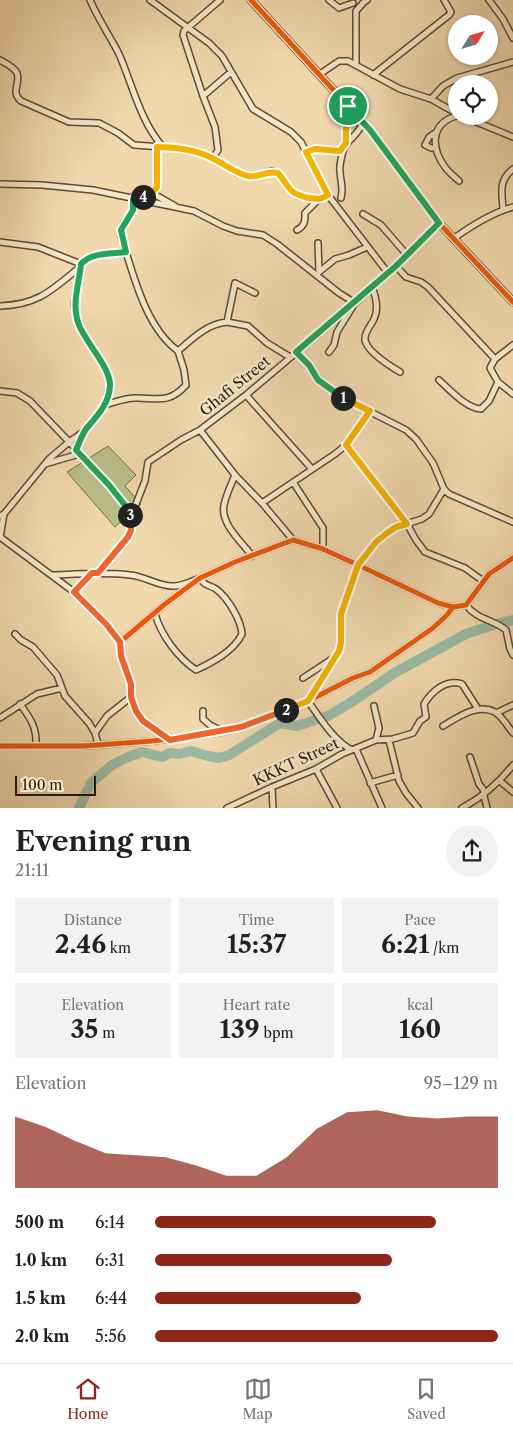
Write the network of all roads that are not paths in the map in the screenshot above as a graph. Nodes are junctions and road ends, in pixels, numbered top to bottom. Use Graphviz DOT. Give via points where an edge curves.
graph roads {
  1 [pos="90,0"];
  2 [pos="150,0"];
  3 [pos="220,0"];
  4 [pos="251,0"];
  5 [pos="329,0"];
  6 [pos="367,0"];
  7 [pos="444,0"];
  8 [pos="488,0"];
  9 [pos="352,2"];
  10 [pos="356,11"];
  11 [pos="189,28"];
  12 [pos="513,38"];
  13 [pos="0,60"];
  14 [pos="513,62"];
  15 [pos="356,65"];
  16 [pos="231,72"];
  17 [pos="320,74"];
  18 [pos="372,75"];
  19 [pos="203,96"];
  20 [pos="431,99"];
  21 [pos="348,106"];
  22 [pos="448,110"];
  23 [pos="448,120"];
  24 [pos="363,122"];
  25 [pos="484,125"];
  26 [pos="435,133"];
  27 [pos="513,137"];
  28 [pos="346,143"];
  29 [pos="160,147"];
  30 [pos="436,148"];
  31 [pos="306,152"];
  32 [pos="213,158"];
  33 [pos="513,169"];
  34 [pos="459,180"];
  35 [pos="0,184"];
  36 [pos="152,193"];
  37 [pos="328,195"];
  38 [pos="341,198"];
  39 [pos="135,199"];
  40 [pos="318,200"];
  41 [pos="513,207"];
  42 [pos="178,208"];
  43 [pos="503,210"];
  44 [pos="363,214"];
  45 [pos="439,223"];
  46 [pos="297,230"];
  47 [pos="453,239"];
  48 [pos="0,242"];
  49 [pos="318,243"];
  50 [pos="367,247"];
  51 [pos="126,252"];
  52 [pos="407,255"];
  53 [pos="81,265"];
  54 [pos="396,266"];
  55 [pos="388,273"];
  56 [pos="372,288"];
  57 [pos="255,293"];
  58 [pos="355,302"];
  59 [pos="513,302"];
  60 [pos="0,306"];
  61 [pos="227,322"];
  62 [pos="513,345"];
  63 [pos="178,351"];
  64 [pos="296,352"];
  65 [pos="329,352"];
  66 [pos="290,357"];
  67 [pos="495,359"];
  68 [pos="400,372"];
  69 [pos="439,380"];
  70 [pos="498,382"];
  71 [pos="0,391"];
  72 [pos="513,394"];
  73 [pos="246,395"];
  74 [pos="105,405"];
  75 [pos="370,411"];
  76 [pos="86,430"];
  77 [pos="200,430"];
  78 [pos="68,442"];
  79 [pos="346,445"];
  80 [pos="77,452"];
  81 [pos="45,464"];
  82 [pos="312,469"];
  83 [pos="235,475"];
  84 [pos="293,482"];
  85 [pos="444,489"];
  86 [pos="262,503"];
  87 [pos="130,513"];
  88 [pos="2,515"];
  89 [pos="513,522"];
  90 [pos="407,524"];
  91 [pos="0,537"];
  92 [pos="293,540"];
  93 [pos="323,549"];
  94 [pos="252,556"];
  95 [pos="513,558"];
  96 [pos="358,565"];
  97 [pos="95,573"];
  98 [pos="53,575"];
  99 [pos="200,578"];
  100 [pos="483,581"];
  101 [pos="74,592"];
  102 [pos="466,605"];
  103 [pos="453,607"];
  104 [pos="155,614"];
  105 [pos="15,634"];
  106 [pos="120,642"];
  107 [pos="336,655"];
  108 [pos="513,655"];
  109 [pos="303,678"];
  110 [pos="62,688"];
  111 [pos="131,697"];
  112 [pos="308,701"];
  113 [pos="20,704"];
  114 [pos="513,705"];
  115 [pos="374,706"];
  116 [pos="478,709"];
  117 [pos="203,711"];
  118 [pos="496,713"];
  119 [pos="1,716"];
  120 [pos="444,726"];
  121 [pos="223,732"];
  122 [pos="95,733"];
  123 [pos="513,733"];
  124 [pos="170,740"];
  125 [pos="376,740"];
  126 [pos="389,740"];
  127 [pos="98,744"];
  128 [pos="0,746"];
  129 [pos="36,746"];
  130 [pos="354,750"];
  131 [pos="470,757"];
  132 [pos="513,766"];
  133 [pos="316,769"];
  134 [pos="398,775"];
  135 [pos="500,781"];
  136 [pos="370,783"];
  137 [pos="272,787"];
  138 [pos="513,792"];
  139 [pos="484,796"];
  140 [pos="227,808"];
  141 [pos="273,808"];
  142 [pos="338,808"];
  143 [pos="382,808"];
  144 [pos="418,808"];
  145 [pos="462,808"];
  146 [pos="487,808"];
  1 -- 29 [label="street" via="118,52 148,128"];
  2 -- 11 [label="street"];
  3 -- 11 [label="street"];
  4 -- 17 [label="street"];
  5 -- 9 [label="street" via="339,8"];
  6 -- 10 [label="street"];
  7 -- 18 [label="street" via="451,12 449,15"];
  8 -- 12 [label="street"];
  9 -- 10 [label="street"];
  10 -- 15 [label="street"];
  11 -- 16 [label="street" via="222,56"];
  11 -- 19 [label="street" via="183,35"];
  13 -- 29 [label="street" via="16,72 15,94 20,101 69,122 99,123 134,145"];
  14 -- 20 [label="street" via="456,78"];
  15 -- 17 [label="street" via="339,61"];
  15 -- 18 [label="street"];
  16 -- 19 [label="street"];
  16 -- 31 [label="street" via="253,109 291,132"];
  17 -- 21 [label="street"];
  18 -- 20 [label="street" via="400,90"];
  19 -- 32 [label="street" via="215,127 218,150"];
  20 -- 22 [label="street"];
  21 -- 24 [label="street"];
  21 -- 28 [label="street"];
  23 -- 26 [label="street"];
  24 -- 28 [label="street" via="357,134"];
  24 -- 45 [label="street"];
  25 -- 27 [label="street"];
  26 -- 30 [label="street"];
  26 -- 30 [label="street" via="428,137 426,145"];
  28 -- 31 [label="street" via="340,151 315,149"];
  28 -- 38 [label="street" via="340,170"];
  29 -- 32 [label="street"];
  29 -- 36 [label="street" via="158,182"];
  30 -- 34 [label="street" via="446,168"];
  31 -- 37 [label="street"];
  32 -- 40 [label="street" via="237,173 252,177 272,171 278,173 298,196"];
  33 -- 43 [label="street" via="503,179"];
  35 -- 39 [label="street" via="93,190"];
  36 -- 39 [label="street"];
  36 -- 42 [label="street"];
  37 -- 40 [label="street"];
  37 -- 50 [label="street"];
  39 -- 42 [label="street"];
  39 -- 51 [label="street" via="133,210 121,230"];
  40 -- 46 [label="street" via="305,213 305,223"];
  41 -- 43 [label="street"];
  42 -- 58 [label="street" via="194,211 223,226 263,235"];
  43 -- 47 [label="street"];
  44 -- 52 [label="street" via="381,225"];
  45 -- 47 [label="street"];
  45 -- 52 [label="street, Ghafi Street"];
  47 -- 59 [label="street"];
  48 -- 53 [label="street" via="38,247"];
  49 -- 50 [label="street" via="318,272 335,259"];
  50 -- 55 [label="street"];
  51 -- 53 [label="street" via="89,257"];
  51 -- 63 [label="street" via="149,314"];
  52 -- 54 [label="street, Ghafi Street"];
  53 -- 60 [label="street" via="30,302"];
  53 -- 74 [label="street" via="74,304 78,324 107,371 110,385"];
  54 -- 55 [label="street, Ghafi Street"];
  54 -- 67 [label="street" via="406,277 428,287"];
  55 -- 56 [label="street, Ghafi Street"];
  56 -- 58 [label="street, Ghafi Street"];
  56 -- 68 [label="street" via="376,313 365,342 385,363"];
  57 -- 61 [label="street" via="236,283"];
  58 -- 64 [label="street, Ghafi Street"];
  58 -- 65 [label="street"];
  61 -- 63 [label="street" via="216,323"];
  61 -- 66 [label="street" via="248,326"];
  62 -- 67 [label="street"];
  63 -- 74 [label="street" via="186,384 177,395 157,400 135,398"];
  64 -- 66 [label="street, Ghafi Street"];
  64 -- 75 [label="street" via="318,380"];
  66 -- 73 [label="street, Ghafi Street"];
  67 -- 70 [label="street" via="490,368"];
  69 -- 70 [label="street" via="475,409 481,409 489,400"];
  70 -- 72 [label="street"];
  71 -- 78 [label="street" via="24,396"];
  73 -- 77 [label="street, Ghafi Street"];
  73 -- 82 [label="street"];
  74 -- 76 [label="street"];
  75 -- 79 [label="street"];
  75 -- 85 [label="street" via="416,439 433,463"];
  76 -- 78 [label="street"];
  76 -- 80 [label="street"];
  77 -- 83 [label="street, Ghafi Street"];
  77 -- 87 [label="street, Ghafi Street" via="148,462 145,481"];
  78 -- 80 [label="street"];
  78 -- 81 [label="street"];
  79 -- 82 [label="street"];
  79 -- 90 [label="street"];
  80 -- 81 [label="street"];
  80 -- 87 [label="street" via="100,474"];
  81 -- 88 [label="street"];
  82 -- 84 [label="street"];
  83 -- 86 [label="street, Ghafi Street"];
  83 -- 94 [label="street" via="224,505 224,516"];
  84 -- 86 [label="street"];
  84 -- 93 [label="street" via="324,528"];
  85 -- 89 [label="street" via="459,499"];
  85 -- 90 [label="street" via="428,514"];
  86 -- 92 [label="street, Ghafi Street"];
  87 -- 97 [label="street, Ghafi Street" via="128,537"];
  88 -- 91 [label="street"];
  90 -- 96 [label="street" via="396,527 376,542"];
  90 -- 100 [label="street" via="425,552 465,568"];
  91 -- 98 [label="street"];
  92 -- 93 [label="street"];
  92 -- 94 [label="street"];
  93 -- 96 [label="street"];
  94 -- 99 [label="street"];
  95 -- 100 [label="street"];
  96 -- 103 [label="street"];
  96 -- 107 [label="street" via="341,614 341,643"];
  97 -- 98 [label="street"];
  97 -- 99 [label="street" via="138,576 170,586"];
  97 -- 101 [label="street, Ghafi Street"];
  98 -- 101 [label="street"];
  99 -- 104 [label="street"];
  99 -- 104 [label="street" via="236,612 242,628 240,639 225,653 196,670 163,634"];
  100 -- 102 [label="street"];
  101 -- 106 [label="street"];
  102 -- 103 [label="street"];
  102 -- 108 [label="street" via="474,614 506,630"];
  103 -- 112 [label="street" via="433,628 370,672"];
  104 -- 106 [label="street"];
  105 -- 110 [label="street" via="50,665"];
  106 -- 111 [label="street" via="123,666 131,684"];
  107 -- 109 [label="street"];
  107 -- 112 [label="street"];
  110 -- 113 [label="street" via="37,694"];
  110 -- 122 [label="street" via="64,696"];
  111 -- 122 [label="street" via="107,716"];
  111 -- 124 [label="street" via="143,721"];
  112 -- 121 [label="street"];
  112 -- 130 [label="street" via="346,748"];
  113 -- 119 [label="street"];
  113 -- 129 [label="street" via="37,733"];
  114 -- 118 [label="street"];
  115 -- 125 [label="street" via="379,728"];
  116 -- 118 [label="street"];
  116 -- 120 [label="street" via="456,717"];
  116 -- 126 [label="street, KKKT Street" via="462,684 454,682 440,687 428,697 424,704 426,717 420,720 416,731"];
  117 -- 121 [label="street" via="203,719"];
  118 -- 123 [label="street"];
  121 -- 124 [label="street"];
  122 -- 127 [label="street"];
  124 -- 127 [label="street"];
  125 -- 126 [label="street, KKKT Street"];
  125 -- 130 [label="street, KKKT Street"];
  126 -- 134 [label="street"];
  127 -- 129 [label="street"];
  128 -- 129 [label="street"];
  130 -- 133 [label="street, KKKT Street"];
  130 -- 136 [label="street"];
  131 -- 139 [label="street"];
  132 -- 135 [label="street"];
  133 -- 137 [label="street, KKKT Street"];
  133 -- 142 [label="street"];
  134 -- 136 [label="street"];
  134 -- 144 [label="street" via="402,787"];
  135 -- 138 [label="street"];
  135 -- 139 [label="street"];
  136 -- 143 [label="street"];
  137 -- 140 [label="street, KKKT Street"];
  137 -- 141 [label="street"];
  139 -- 145 [label="street"];
  139 -- 146 [label="street"];
}
